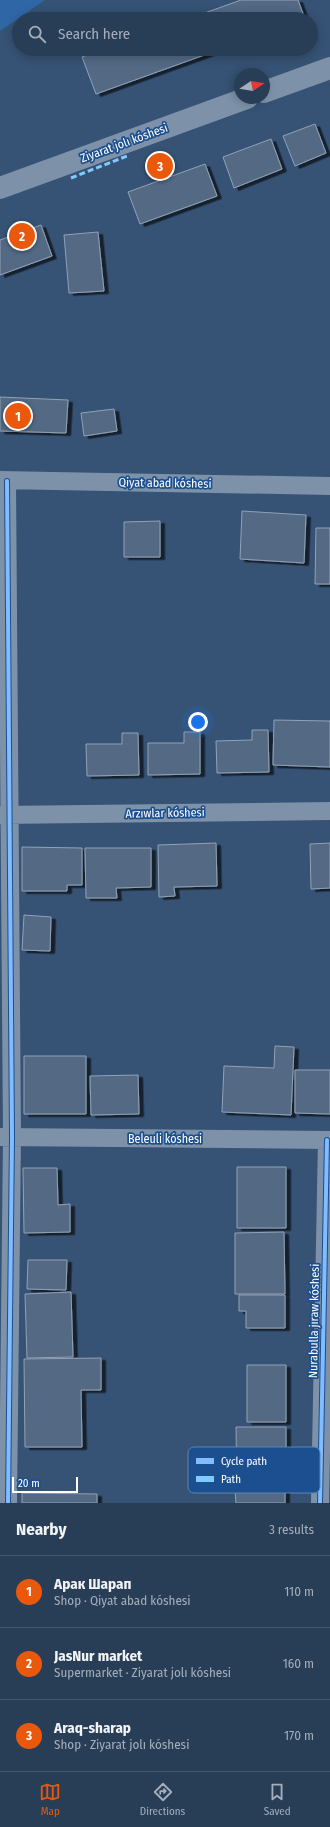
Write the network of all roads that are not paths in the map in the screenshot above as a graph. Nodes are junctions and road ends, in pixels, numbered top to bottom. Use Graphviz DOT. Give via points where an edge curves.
graph roads {
  1 [pos="330,68"];
  2 [pos="270,90"];
  3 [pos="234,103"];
  4 [pos="0,188"];
  5 [pos="4,480"];
  6 [pos="330,486"];
  7 [pos="330,811"];
  8 [pos="4,815"];
  9 [pos="6,1137"];
  10 [pos="328,1140"];
  11 [pos="8,1503"];
  12 [pos="320,1503"];
  1 -- 2 [label="street"];
  3 -- 4 [label="street, Ziyarat jolı kóshesi"];
  5 -- 6 [label="street, Qiyat abad kóshesi"];
  5 -- 8 [label="street"];
  7 -- 8 [label="street, Arzıwlar kóshesi"];
  8 -- 9 [label="street"];
  9 -- 10 [label="street, Beleuli kóshesi"];
  9 -- 11 [label="street"];
  10 -- 12 [label="street, Nurabulla jıraw kóshesi"];
}
